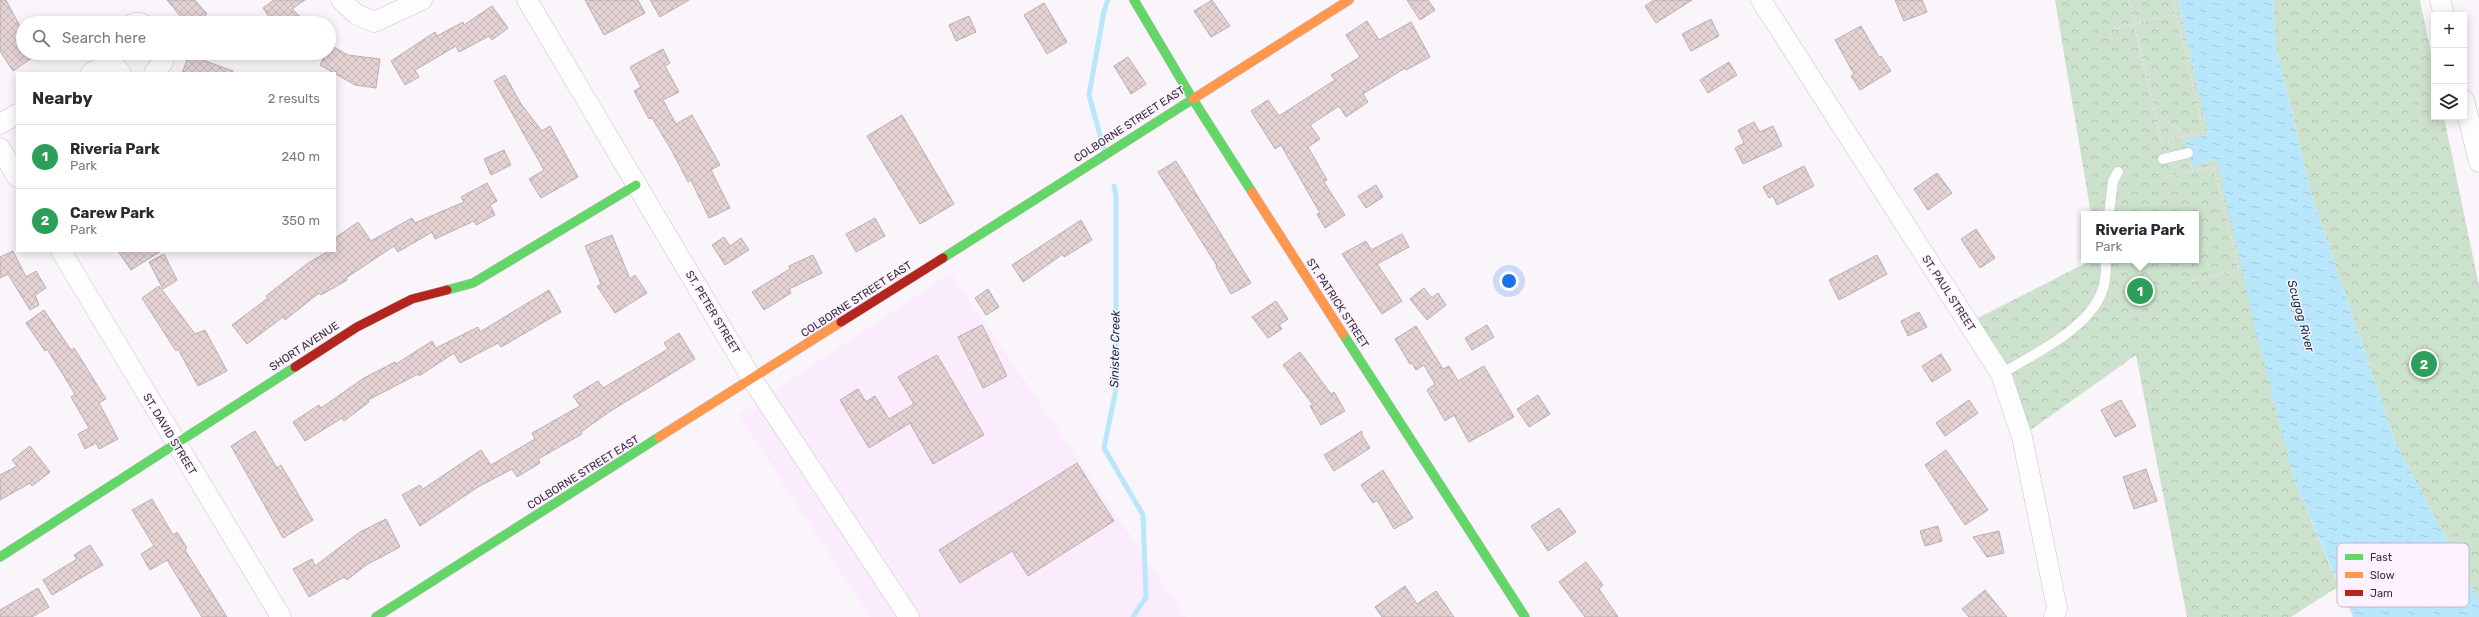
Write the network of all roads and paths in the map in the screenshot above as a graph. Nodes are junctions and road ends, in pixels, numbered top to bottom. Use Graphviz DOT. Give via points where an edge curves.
graph roads {
  1 [pos="341,0"];
  2 [pos="422,0"];
  3 [pos="527,0"];
  4 [pos="1134,0"];
  5 [pos="1349,0"];
  6 [pos="1762,0"];
  7 [pos="2129,0"];
  8 [pos="2173,0"];
  9 [pos="2440,0"];
  10 [pos="2443,12"];
  11 [pos="2176,14"];
  12 [pos="2134,23"];
  13 [pos="2112,40"];
  14 [pos="163,60"];
  15 [pos="114,63"];
  16 [pos="93,72"];
  17 [pos="155,72"];
  18 [pos="1192,98"];
  19 [pos="2467,112"];
  20 [pos="2154,113"];
  21 [pos="16,115"];
  22 [pos="0,124"];
  23 [pos="2187,136"];
  24 [pos="2162,142"];
  25 [pos="0,148"];
  26 [pos="2188,153"];
  27 [pos="2164,159"];
  28 [pos="2479,162"];
  29 [pos="2118,172"];
  30 [pos="16,175"];
  31 [pos="2167,177"];
  32 [pos="636,185"];
  33 [pos="2109,211"];
  34 [pos="62,252"];
  35 [pos="2106,263"];
  36 [pos="2192,281"];
  37 [pos="2001,374"];
  38 [pos="752,379"];
  39 [pos="175,443"];
  40 [pos="0,557"];
  41 [pos="281,617"];
  42 [pos="376,617"];
  43 [pos="909,617"];
  44 [pos="1525,617"];
  45 [pos="2054,617"];
  1 -- 2 [label="street" via="356,14 374,22 410,8"];
  3 -- 32 [label="street, ST. PETER STREET"];
  4 -- 18 [label="street, ST. PATRICK STREET"];
  5 -- 18 [label="street, COLBORNE STREET EAST"];
  6 -- 37 [label="street, ST. PAUL STREET"];
  7 -- 12 [label="path"];
  8 -- 11 [label="path"];
  9 -- 10 [label="street"];
  11 -- 12 [label="path"];
  11 -- 23 [label="path" via="2204,132"];
  12 -- 13 [label="path" via="2110,29"];
  12 -- 20 [label="path"];
  14 -- 17 [label="street"];
  15 -- 16 [label="street"];
  18 -- 38 [label="street, COLBORNE STREET EAST"];
  18 -- 44 [label="street, ST. PATRICK STREET"];
  19 -- 28 [label="street"];
  20 -- 23 [label="path"];
  20 -- 24 [label="path"];
  21 -- 22 [label="street"];
  23 -- 24 [label="path"];
  24 -- 27 [label="path"];
  25 -- 30 [label="street"];
  26 -- 27 [label="lane"];
  29 -- 33 [label="lane" via="2113,181"];
  31 -- 36 [label="path" via="2214,166 2216,173 2239,270"];
  32 -- 38 [label="street, ST. PETER STREET"];
  32 -- 39 [label="street, SHORT AVENUE" via="473,283 412,299 357,327"];
  34 -- 39 [label="street, ST. DAVID STREET"];
  35 -- 37 [label="lane" via="2100,295 2080,324"];
  37 -- 45 [label="street, ST. PAUL STREET" via="2022,437 2057,608"];
  38 -- 42 [label="street, COLBORNE STREET EAST"];
  38 -- 43 [label="street, ST. PETER STREET"];
  39 -- 40 [label="street, SHORT AVENUE"];
  39 -- 41 [label="street, ST. DAVID STREET"];
}
